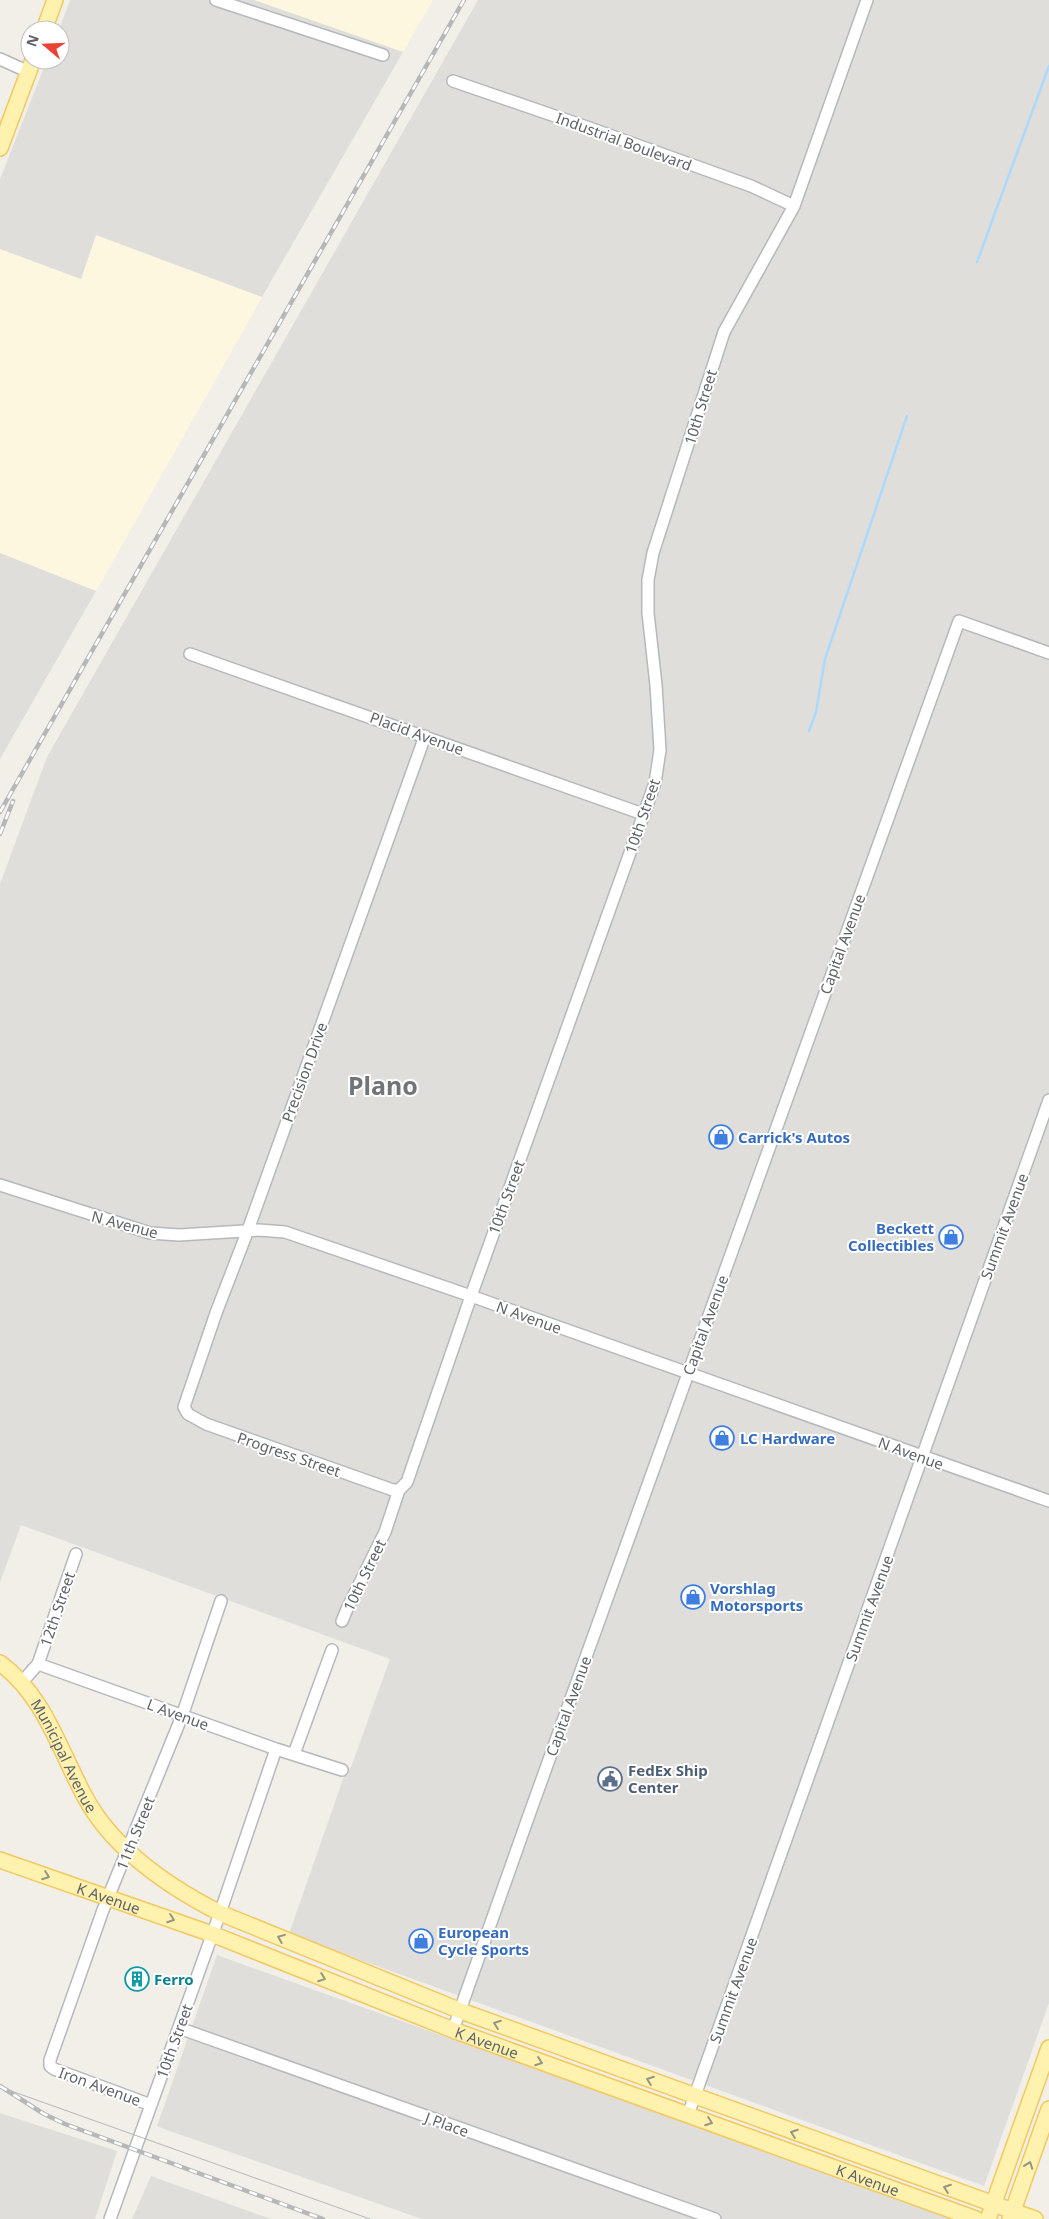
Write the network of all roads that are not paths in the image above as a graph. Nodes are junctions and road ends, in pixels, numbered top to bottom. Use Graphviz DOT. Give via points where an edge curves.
graph roads {
  1 [pos="55,0"];
  2 [pos="216,0"];
  3 [pos="867,0"];
  4 [pos="48,20"];
  5 [pos="383,55"];
  6 [pos="0,59"];
  7 [pos="20,64"];
  8 [pos="29,70"];
  9 [pos="453,82"];
  10 [pos="0,148"];
  11 [pos="794,206"];
  12 [pos="1049,653"];
  13 [pos="190,654"];
  14 [pos="424,736"];
  15 [pos="643,814"];
  16 [pos="1049,1100"];
  17 [pos="0,1184"];
  18 [pos="248,1230"];
  19 [pos="471,1296"];
  20 [pos="688,1373"];
  21 [pos="184,1407"];
  22 [pos="923,1457"];
  23 [pos="399,1490"];
  24 [pos="1049,1501"];
  25 [pos="76,1554"];
  26 [pos="221,1601"];
  27 [pos="342,1621"];
  28 [pos="332,1650"];
  29 [pos="0,1663"];
  30 [pos="38,1664"];
  31 [pos="22,1682"];
  32 [pos="182,1716"];
  33 [pos="276,1749"];
  34 [pos="294,1754"];
  35 [pos="342,1770"];
  36 [pos="128,1850"];
  37 [pos="0,1860"];
  38 [pos="108,1898"];
  39 [pos="220,1913"];
  40 [pos="212,1934"];
  41 [pos="355,1968"];
  42 [pos="346,1988"];
  43 [pos="461,2011"];
  44 [pos="179,2028"];
  45 [pos="454,2030"];
  46 [pos="1049,2048"];
  47 [pos="50,2066"];
  48 [pos="1046,2070"];
  49 [pos="695,2097"];
  50 [pos="151,2105"];
  51 [pos="1049,2109"];
  52 [pos="688,2115"];
  53 [pos="837,2148"];
  54 [pos="829,2167"];
  55 [pos="993,2204"];
  56 [pos="1011,2215"];
  57 [pos="110,2219"];
  58 [pos="715,2219"];
  59 [pos="976,2219"];
  60 [pos="988,2219"];
  61 [pos="1035,2219"];
  1 -- 4 [label="main road"];
  2 -- 5 [label="street"];
  3 -- 11 [label="street, 10th Street"];
  6 -- 7 [label="street"];
  8 -- 10 [label="main road"];
  9 -- 11 [label="street, Industrial Boulevard" via="751,186"];
  11 -- 15 [label="street, 10th Street" via="724,332 653,554 648,580 648,617 660,750 655,783"];
  12 -- 20 [label="street, Capital Avenue" via="958,621"];
  13 -- 14 [label="street, Placid Avenue"];
  14 -- 15 [label="street, Placid Avenue"];
  14 -- 18 [label="street, Precision Drive"];
  15 -- 19 [label="street, 10th Street"];
  16 -- 22 [label="street, Summit Avenue"];
  17 -- 18 [label="street, N Avenue" via="150,1233 179,1235"];
  18 -- 19 [label="street, N Avenue" via="285,1232"];
  18 -- 21 [label="street, Precision Drive"];
  19 -- 20 [label="street, N Avenue"];
  19 -- 23 [label="street, 10th Street" via="407,1482"];
  20 -- 22 [label="street, N Avenue"];
  20 -- 43 [label="street, Capital Avenue"];
  21 -- 23 [label="street, Progress Street" via="194,1418 224,1431"];
  22 -- 24 [label="street, N Avenue"];
  22 -- 49 [label="street, Summit Avenue"];
  23 -- 27 [label="street, 10th Street" via="385,1532"];
  25 -- 30 [label="street, 12th Street"];
  26 -- 32 [label="street, 11th Street"];
  28 -- 34 [label="street"];
  29 -- 31 [label="main road, Municipal Avenue"];
  30 -- 31 [label="street"];
  30 -- 32 [label="street, L Avenue"];
  31 -- 36 [label="main road, Municipal Avenue" via="46,1716 86,1799"];
  32 -- 33 [label="street, L Avenue"];
  32 -- 36 [label="street, 11th Street"];
  33 -- 34 [label="street, L Avenue"];
  33 -- 39 [label="street, 10th Street"];
  34 -- 35 [label="street, L Avenue"];
  36 -- 38 [label="street, 11th Street"];
  36 -- 39 [label="main road, K Avenue" via="163,1879"];
  37 -- 38 [label="main road, K Avenue, one-way"];
  38 -- 40 [label="main road, K Avenue, one-way"];
  38 -- 47 [label="street, 11th Street"];
  39 -- 40 [label="street, 10th Street"];
  41 -- 39 [label="main road, K Avenue, one-way"];
  40 -- 42 [label="main road, K Avenue, one-way"];
  40 -- 44 [label="street, 10th Street"];
  41 -- 42 [label="main road"];
  41 -- 43 [label="main road, K Avenue"];
  42 -- 45 [label="main road, K Avenue"];
  43 -- 45 [label="street, Capital Avenue"];
  49 -- 43 [label="main road, K Avenue, one-way"];
  44 -- 50 [label="street, 10th Street"];
  44 -- 58 [label="street, J Place"];
  45 -- 52 [label="main road, K Avenue, one-way"];
  46 -- 48 [label="main road"];
  47 -- 50 [label="street, Iron Avenue"];
  48 -- 55 [label="main road"];
  49 -- 52 [label="street, Summit Avenue"];
  53 -- 49 [label="main road, K Avenue, one-way"];
  50 -- 57 [label="street, 10th Street"];
  56 -- 51 [label="main road, one-way"];
  52 -- 54 [label="main road, K Avenue, one-way"];
  53 -- 54 [label="main road"];
  55 -- 53 [label="main road, K Avenue, one-way"];
  54 -- 59 [label="main road, K Avenue"];
  55 -- 56 [label="main road, K Avenue"];
  55 -- 60 [label="main road"];
  56 -- 61 [label="main road, K Avenue"];
}
